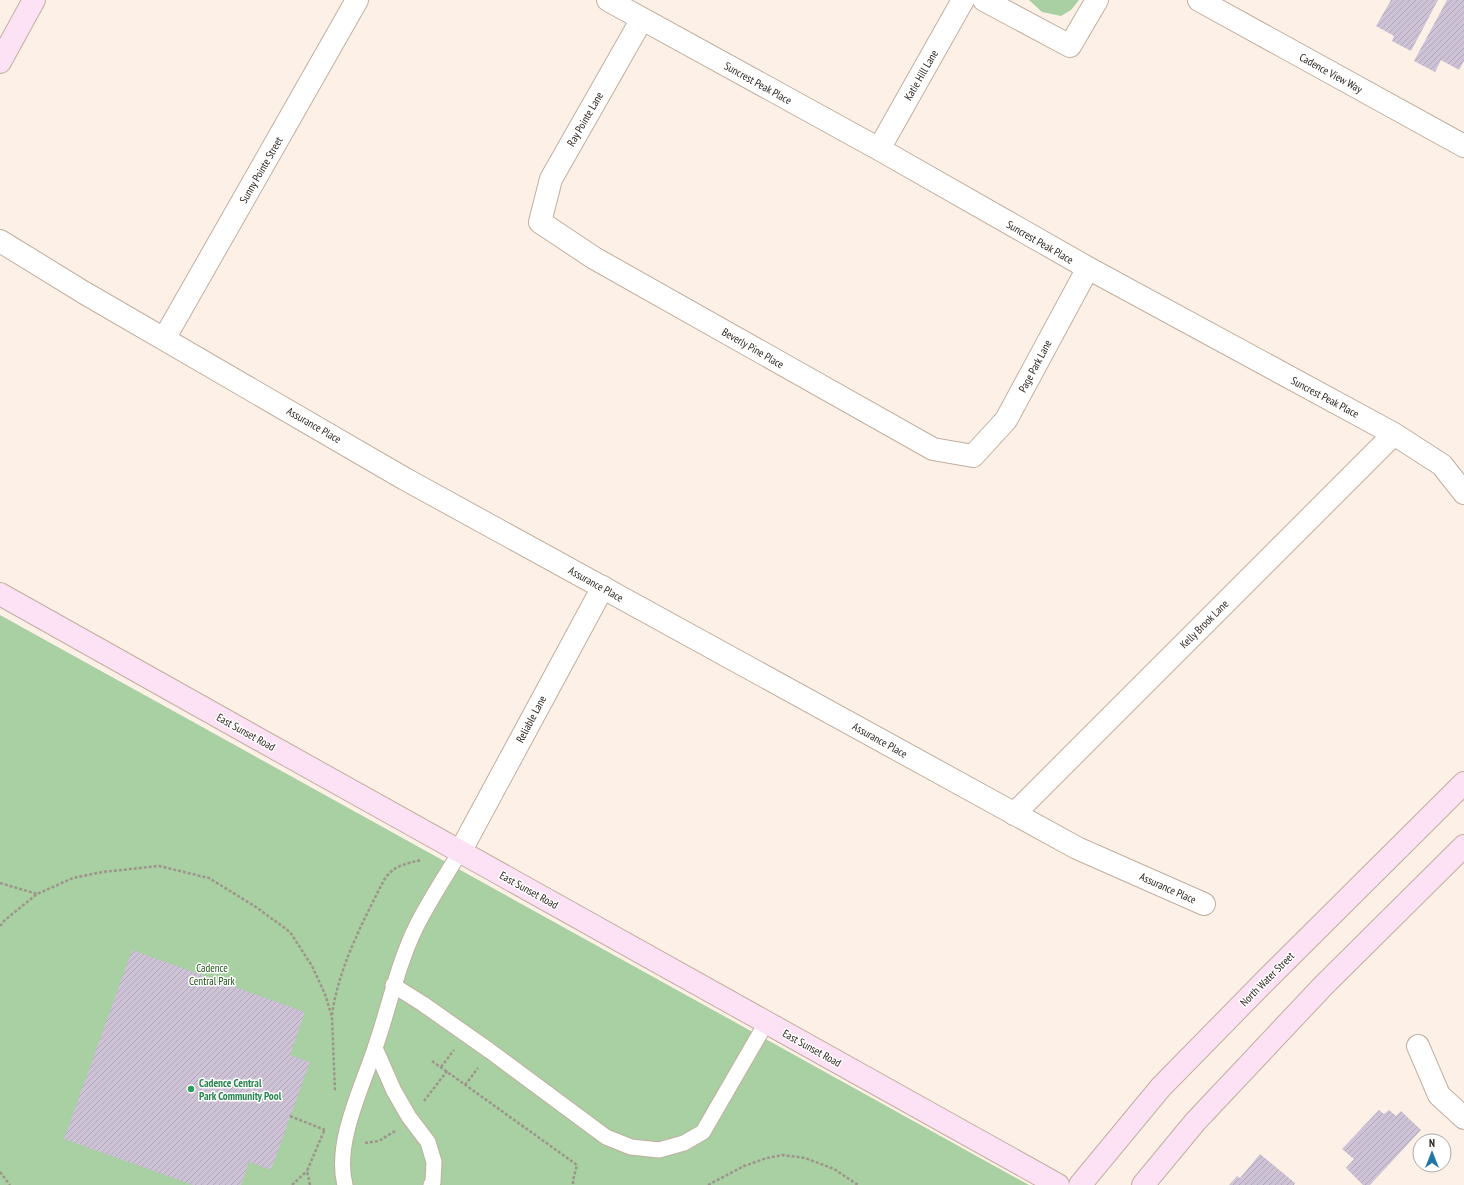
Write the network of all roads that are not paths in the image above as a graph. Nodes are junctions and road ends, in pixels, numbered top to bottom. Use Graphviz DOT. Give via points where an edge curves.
graph roads {
  1 [pos="34,0"];
  2 [pos="357,0"];
  3 [pos="608,0"];
  4 [pos="963,0"];
  5 [pos="984,0"];
  6 [pos="1097,0"];
  7 [pos="1199,0"];
  8 [pos="642,19"];
  9 [pos="0,62"];
  10 [pos="1464,146"];
  11 [pos="879,149"];
  12 [pos="540,222"];
  13 [pos="0,241"];
  14 [pos="1088,268"];
  15 [pos="164,339"];
  16 [pos="1394,434"];
  17 [pos="973,456"];
  18 [pos="1464,493"];
  19 [pos="603,587"];
  20 [pos="0,594"];
  21 [pos="1464,783"];
  22 [pos="1014,814"];
  23 [pos="1464,846"];
  24 [pos="460,852"];
  25 [pos="1204,904"];
  26 [pos="393,986"];
  27 [pos="766,1023"];
  28 [pos="1418,1046"];
  29 [pos="375,1048"];
  30 [pos="1464,1118"];
  31 [pos="345,1185"];
  32 [pos="431,1185"];
  33 [pos="1058,1185"];
  34 [pos="1080,1185"];
  35 [pos="1143,1185"];
  1 -- 9 [label="main road"];
  2 -- 15 [label="street, Sunny Pointe Street"];
  3 -- 8 [label="street, Suncrest Peak Place"];
  4 -- 11 [label="street, Katie Hill Lane"];
  5 -- 6 [label="street" via="1070,46"];
  7 -- 10 [label="street, Cadence View Way"];
  8 -- 11 [label="street, Suncrest Peak Place"];
  8 -- 12 [label="street, Ray Pointe Lane" via="551,178"];
  11 -- 14 [label="street, Suncrest Peak Place"];
  12 -- 17 [label="street, Beverly Pine Place" via="594,258 933,449"];
  13 -- 15 [label="street, Assurance Place"];
  14 -- 16 [label="street, Suncrest Peak Place"];
  14 -- 17 [label="street, Page Park Lane" via="1006,420"];
  15 -- 19 [label="street, Assurance Place" via="405,479"];
  16 -- 18 [label="street, Suncrest Peak Place" via="1442,465"];
  16 -- 22 [label="street, Kelly Brook Lane"];
  19 -- 22 [label="street, Assurance Place"];
  19 -- 24 [label="street, Reliable Lane"];
  20 -- 24 [label="main road, East Sunset Road"];
  21 -- 34 [label="main road, North Water Street" via="1161,1087"];
  22 -- 25 [label="street, Assurance Place" via="1076,848"];
  23 -- 35 [label="main road" via="1307,1003 1195,1122"];
  24 -- 26 [label="lane" via="415,928"];
  24 -- 27 [label="main road, East Sunset Road"];
  26 -- 27 [label="lane" via="490,1051 606,1137 632,1147 659,1150 684,1143 703,1132"];
  26 -- 29 [label="lane"];
  27 -- 33 [label="main road, East Sunset Road"];
  28 -- 30 [label="street" via="1439,1095"];
  29 -- 31 [label="lane" via="352,1113 344,1147 342,1172"];
  29 -- 32 [label="lane" via="394,1091 428,1142 434,1162"];
}
